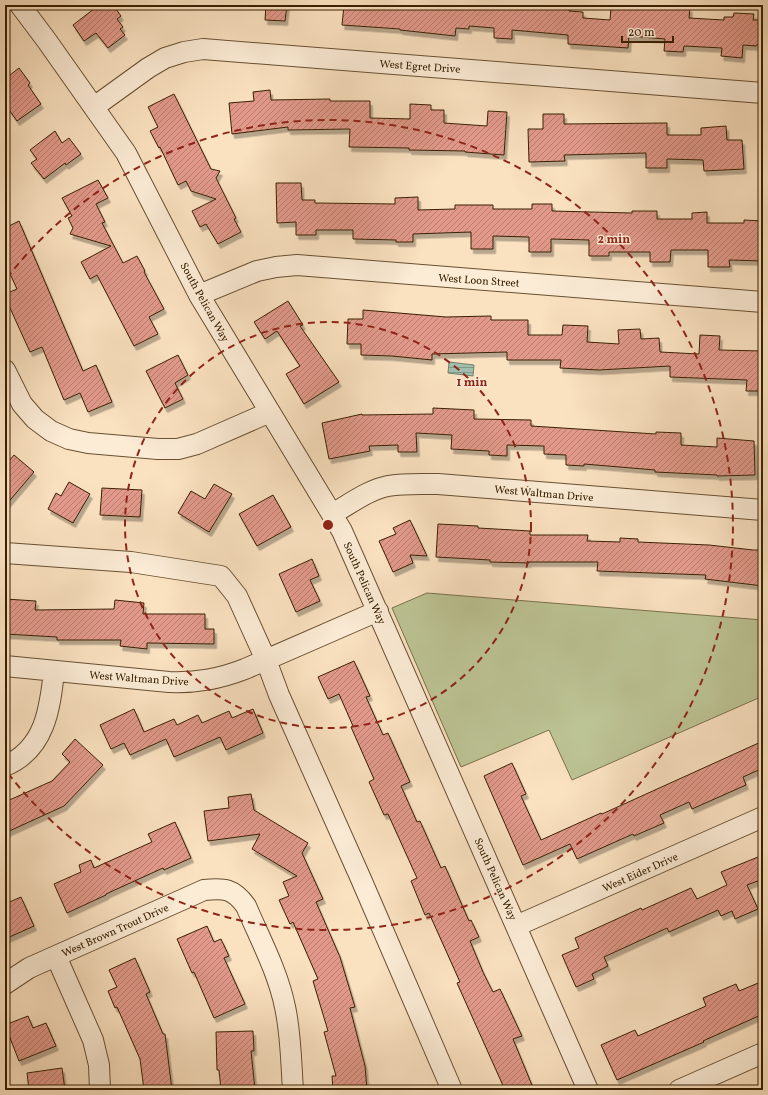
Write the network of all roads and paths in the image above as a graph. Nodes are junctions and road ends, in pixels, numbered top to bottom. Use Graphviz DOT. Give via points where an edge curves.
graph roads {
  1 [pos="20,5"];
  2 [pos="763,93"];
  3 [pos="94,107"];
  4 [pos="199,295"];
  5 [pos="763,302"];
  6 [pos="5,370"];
  7 [pos="270,412"];
  8 [pos="763,510"];
  9 [pos="332,514"];
  10 [pos="5,553"];
  11 [pos="378,611"];
  12 [pos="266,660"];
  13 [pos="5,666"];
  14 [pos="54,671"];
  15 [pos="5,766"];
  16 [pos="763,817"];
  17 [pos="516,926"];
  18 [pos="56,956"];
  19 [pos="5,984"];
  20 [pos="763,1053"];
  21 [pos="100,1090"];
  22 [pos="293,1090"];
  23 [pos="452,1090"];
  24 [pos="588,1090"];
  25 [pos="680,1090"];
  1 -- 3 [label="street, South Pelican Way"];
  2 -- 3 [label="street, West Egret Drive" via="203,49 165,58"];
  3 -- 4 [label="street, South Pelican Way" via="126,153"];
  4 -- 5 [label="street, West Loon Street" via="257,271 297,266"];
  4 -- 7 [label="street, South Pelican Way"];
  6 -- 7 [label="street" via="22,404 35,419 63,436 88,443 178,449 197,444"];
  7 -- 9 [label="street, South Pelican Way"];
  8 -- 9 [label="street, West Waltman Drive" via="438,484 406,484 368,493"];
  9 -- 11 [label="street, South Pelican Way"];
  10 -- 12 [label="street" via="131,562 221,576 237,596"];
  11 -- 12 [label="street, West Waltman Drive"];
  11 -- 17 [label="street, South Pelican Way"];
  12 -- 14 [label="street, West Waltman Drive" via="227,676 188,682"];
  12 -- 23 [label="street" via="278,695"];
  13 -- 14 [label="street, West Waltman Drive"];
  14 -- 15 [label="street" via="47,717 39,734 28,750"];
  16 -- 17 [label="street, West Eider Drive"];
  17 -- 24 [label="street, South Pelican Way"];
  18 -- 19 [label="street, West Brown Trout Drive"];
  18 -- 21 [label="street" via="93,1040 99,1065"];
  18 -- 22 [label="street, West Brown Trout Drive" via="204,890 229,890 240,897 246,906 276,976 290,1035"];
  20 -- 25 [label="street"];
}
